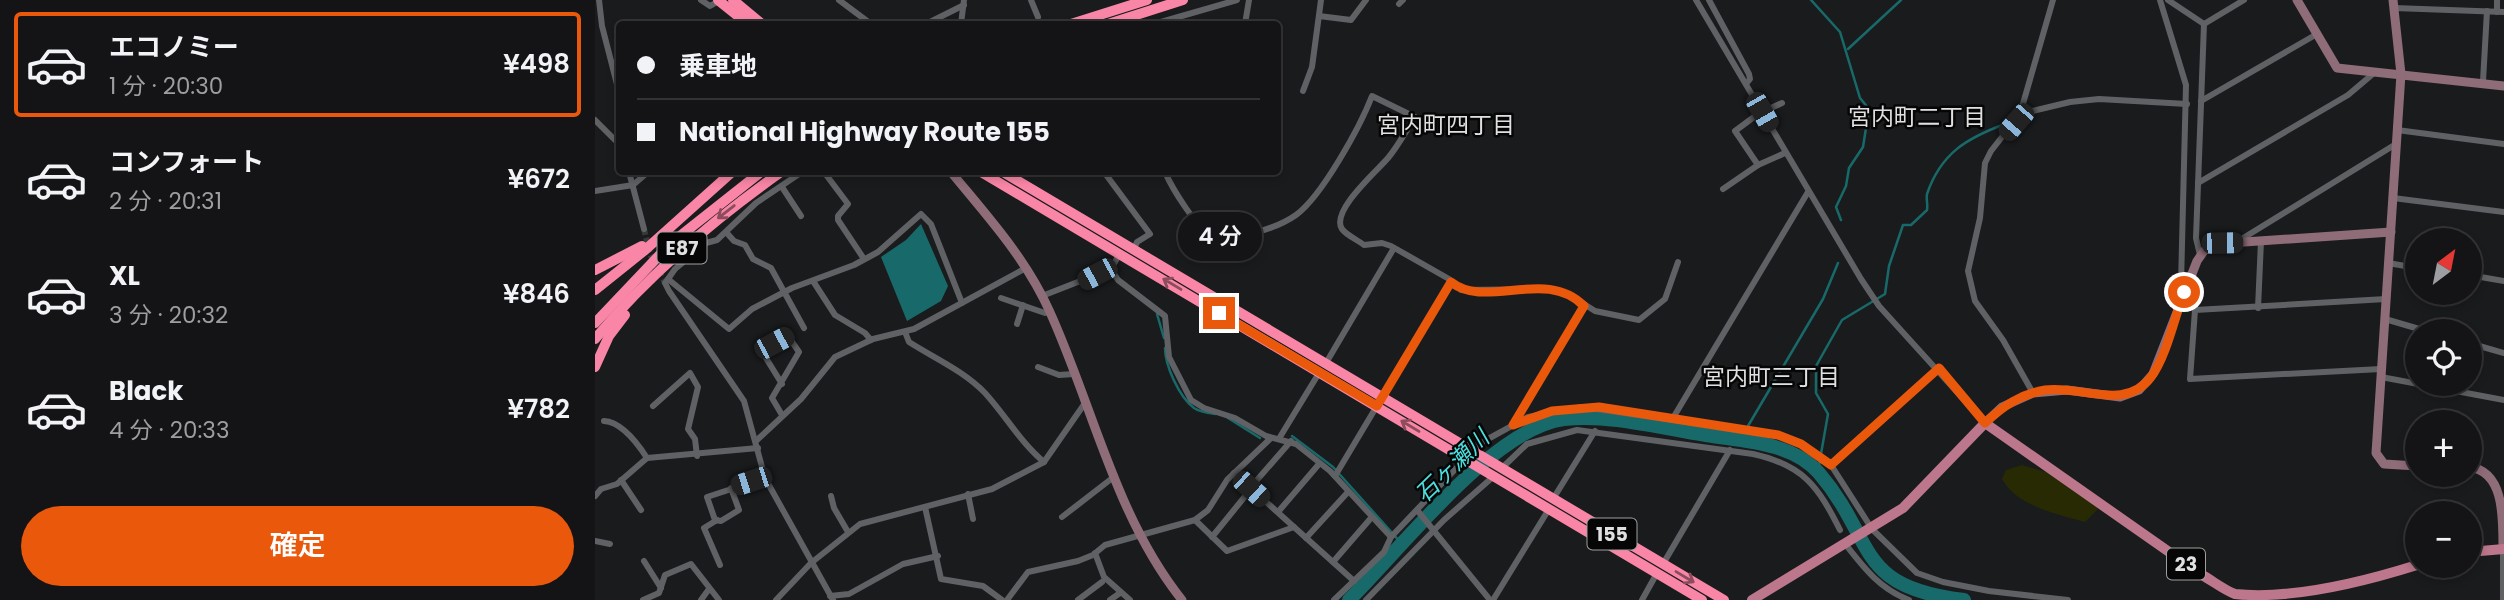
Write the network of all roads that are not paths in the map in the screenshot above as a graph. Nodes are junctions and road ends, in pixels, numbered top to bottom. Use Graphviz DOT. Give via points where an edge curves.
graph roads {
  1 [pos="599,0"];
  2 [pos="701,0"];
  3 [pos="718,0"];
  4 [pos="733,0"];
  5 [pos="839,0"];
  6 [pos="1031,0"];
  7 [pos="1147,0"];
  8 [pos="1183,0"];
  9 [pos="1237,0"];
  10 [pos="1249,0"];
  11 [pos="1321,0"];
  12 [pos="1366,0"];
  13 [pos="1696,0"];
  14 [pos="1709,0"];
  15 [pos="2053,0"];
  16 [pos="2160,0"];
  17 [pos="2168,0"];
  18 [pos="2244,0"];
  19 [pos="2297,0"];
  20 [pos="2436,0"];
  21 [pos="2470,0"];
  22 [pos="2497,0"];
  23 [pos="964,3"];
  24 [pos="2397,4"];
  25 [pos="2435,9"];
  26 [pos="2469,10"];
  27 [pos="2487,11"];
  28 [pos="2500,12"];
  29 [pos="1319,16"];
  30 [pos="1038,17"];
  31 [pos="744,21"];
  32 [pos="758,21"];
  33 [pos="867,21"];
  34 [pos="931,21"];
  35 [pos="961,21"];
  36 [pos="1080,21"];
  37 [pos="1117,21"];
  38 [pos="1171,21"];
  39 [pos="1246,21"];
  40 [pos="2204,24"];
  41 [pos="2317,34"];
  42 [pos="2374,73"];
  43 [pos="2401,74"];
  44 [pos="616,81"];
  45 [pos="2483,81"];
  46 [pos="1746,84"];
  47 [pos="2504,86"];
  48 [pos="1303,91"];
  49 [pos="2201,100"];
  50 [pos="1781,103"];
  51 [pos="2187,104"];
  52 [pos="1762,112"];
  53 [pos="2020,114"];
  54 [pos="595,120"];
  55 [pos="2397,130"];
  56 [pos="616,141"];
  57 [pos="2396,144"];
  58 [pos="2504,144"];
  59 [pos="1785,153"];
  60 [pos="1758,165"];
  61 [pos="630,175"];
  62 [pos="645,175"];
  63 [pos="720,175"];
  64 [pos="729,175"];
  65 [pos="757,175"];
  66 [pos="777,175"];
  67 [pos="798,175"];
  68 [pos="826,175"];
  69 [pos="954,175"];
  70 [pos="986,175"];
  71 [pos="1008,175"];
  72 [pos="1106,175"];
  73 [pos="1167,175"];
  74 [pos="2198,183"];
  75 [pos="633,185"];
  76 [pos="782,187"];
  77 [pos="1723,189"];
  78 [pos="595,191"];
  79 [pos="1808,192"];
  80 [pos="2393,198"];
  81 [pos="2504,212"];
  82 [pos="801,216"];
  83 [pos="644,229"];
  84 [pos="726,232"];
  85 [pos="2391,232"];
  86 [pos="2260,241"];
  87 [pos="2237,242"];
  88 [pos="1394,248"];
  89 [pos="1134,249"];
  90 [pos="1120,253"];
  91 [pos="2200,255"];
  92 [pos="673,257"];
  93 [pos="864,259"];
  94 [pos="1678,262"];
  95 [pos="2388,263"];
  96 [pos="2405,266"];
  97 [pos="644,268"];
  98 [pos="1026,268"];
  99 [pos="1111,269"];
  100 [pos="595,270"];
  101 [pos="2482,277"];
  102 [pos="668,279"];
  103 [pos="813,281"];
  104 [pos="2504,281"];
  105 [pos="1451,282"];
  106 [pos="595,290"];
  107 [pos="2184,292"];
  108 [pos="782,293"];
  109 [pos="1042,296"];
  110 [pos="1001,298"];
  111 [pos="2386,299"];
  112 [pos="962,303"];
  113 [pos="1023,306"];
  114 [pos="1584,306"];
  115 [pos="2258,309"];
  116 [pos="1049,311"];
  117 [pos="595,312"];
  118 [pos="2385,319"];
  119 [pos="595,323"];
  120 [pos="1017,324"];
  121 [pos="2405,325"];
  122 [pos="804,328"];
  123 [pos="905,332"];
  124 [pos="595,339"];
  125 [pos="871,340"];
  126 [pos="2482,347"];
  127 [pos="2504,353"];
  128 [pos="1326,363"];
  129 [pos="595,367"];
  130 [pos="1038,367"];
  131 [pos="1939,368"];
  132 [pos="1319,373"];
  133 [pos="2381,373"];
  134 [pos="1074,374"];
  135 [pos="782,384"];
  136 [pos="2033,393"];
  137 [pos="2504,400"];
  138 [pos="1380,402"];
  139 [pos="1085,403"];
  140 [pos="653,406"];
  141 [pos="782,415"];
  142 [pos="1673,418"];
  143 [pos="604,421"];
  144 [pos="1985,423"];
  145 [pos="1513,425"];
  146 [pos="1595,430"];
  147 [pos="1280,437"];
  148 [pos="1271,438"];
  149 [pos="1291,441"];
  150 [pos="757,444"];
  151 [pos="1730,450"];
  152 [pos="697,456"];
  153 [pos="1471,456"];
  154 [pos="647,458"];
  155 [pos="1044,463"];
  156 [pos="1319,464"];
  157 [pos="1831,465"];
  158 [pos="2405,465"];
  159 [pos="2482,470"];
  160 [pos="1497,472"];
  161 [pos="1234,473"];
  162 [pos="1335,476"];
  163 [pos="1115,477"];
  164 [pos="765,478"];
  165 [pos="621,480"];
  166 [pos="730,488"];
  167 [pos="1251,488"];
  168 [pos="1348,492"];
  169 [pos="968,494"];
  170 [pos="595,496"];
  171 [pos="831,496"];
  172 [pos="1551,504"];
  173 [pos="925,507"];
  174 [pos="641,510"];
  175 [pos="1417,510"];
  176 [pos="1277,512"];
  177 [pos="1062,517"];
  178 [pos="973,519"];
  179 [pos="1371,519"];
  180 [pos="717,520"];
  181 [pos="1195,520"];
  182 [pos="1294,527"];
  183 [pos="1436,530"];
  184 [pos="1840,530"];
  185 [pos="1871,530"];
  186 [pos="848,532"];
  187 [pos="1140,536"];
  188 [pos="1212,537"];
  189 [pos="1391,537"];
  190 [pos="1306,538"];
  191 [pos="595,541"];
  192 [pos="610,544"];
  193 [pos="1847,544"];
  194 [pos="2504,549"];
  195 [pos="2482,551"];
  196 [pos="1095,553"];
  197 [pos="938,556"];
  198 [pos="644,561"];
  199 [pos="1333,562"];
  200 [pos="811,563"];
  201 [pos="720,565"];
  202 [pos="1660,568"];
  203 [pos="2405,569"];
  204 [pos="1354,581"];
  205 [pos="1102,582"];
  206 [pos="660,588"];
  207 [pos="710,591"];
  208 [pos="1120,593"];
  209 [pos="1891,593"];
  210 [pos="832,598"];
  211 [pos="643,600"];
  212 [pos="704,600"];
  213 [pos="719,600"];
  214 [pos="776,600"];
  215 [pos="1005,600"];
  216 [pos="1078,600"];
  217 [pos="1110,600"];
  218 [pos="1131,600"];
  219 [pos="1181,600"];
  220 [pos="1335,600"];
  221 [pos="1366,600"];
  222 [pos="1491,600"];
  223 [pos="1641,600"];
  224 [pos="1702,600"];
  225 [pos="1724,600"];
  226 [pos="1752,600"];
  227 [pos="1887,600"];
  228 [pos="1909,600"];
  229 [pos="2068,600"];
  230 [pos="2503,600"];
  1 -- 44 [label="street"];
  2 -- 3 [label="street" via="711,6"];
  3 -- 31 [label="highway"];
  4 -- 32 [label="highway"];
  5 -- 33 [label="street"];
  6 -- 30 [label="street"];
  7 -- 36 [label="highway"];
  8 -- 37 [label="highway"];
  9 -- 38 [label="street"];
  10 -- 39 [label="street"];
  11 -- 29 [label="street"];
  12 -- 29 [label="street" via="1351,20"];
  13 -- 46 [label="street"];
  14 -- 46 [label="street" via="1749,74"];
  15 -- 53 [label="street"];
  16 -- 51 [label="street" via="2185,74"];
  17 -- 40 [label="street"];
  18 -- 40 [label="street"];
  19 -- 41 [label="street"];
  20 -- 25 [label="street"];
  21 -- 26 [label="street"];
  22 -- 28 [label="street"];
  23 -- 34 [label="street"];
  23 -- 35 [label="street"];
  24 -- 25 [label="street"];
  24 -- 43 [label="street"];
  25 -- 26 [label="street"];
  26 -- 27 [label="street"];
  27 -- 28 [label="street"];
  27 -- 45 [label="street"];
  29 -- 48 [label="street" via="1312,67"];
  40 -- 49 [label="street"];
  41 -- 42 [label="street" via="2337,68"];
  41 -- 49 [label="street"];
  42 -- 43 [label="street"];
  42 -- 74 [label="street" via="2348,95"];
  43 -- 45 [label="street"];
  43 -- 55 [label="street"];
  45 -- 47 [label="street"];
  46 -- 52 [label="street"];
  49 -- 74 [label="street"];
  50 -- 52 [label="street"];
  51 -- 53 [label="street" via="2099,99"];
  51 -- 107 [label="street"];
  52 -- 59 [label="street"];
  52 -- 60 [label="street" via="1735,131"];
  53 -- 136 [label="street" via="1987,158 1969,281 1975,301"];
  54 -- 56 [label="street"];
  55 -- 57 [label="street"];
  55 -- 58 [label="street"];
  57 -- 80 [label="street"];
  57 -- 87 [label="street"];
  59 -- 60 [label="street"];
  59 -- 79 [label="street"];
  60 -- 77 [label="street"];
  61 -- 75 [label="street"];
  62 -- 75 [label="street"];
  63 -- 100 [label="highway" via="640,248"];
  64 -- 106 [label="highway"];
  65 -- 97 [label="highway, E87"];
  66 -- 92 [label="highway, E87, one-way"];
  67 -- 76 [label="street"];
  68 -- 93 [label="street" via="848,204 837,218"];
  69 -- 98 [label="street" via="997,225"];
  70 -- 90 [label="highway, 155"];
  71 -- 89 [label="highway, 155"];
  72 -- 89 [label="street" via="1150,234"];
  73 -- 88 [label="street" via="1199,225 1212,235 1277,225 1313,198 1372,96 1415,117 1386,161 1361,184 1340,224 1364,245 1382,243"];
  74 -- 91 [label="street" via="2196,238"];
  75 -- 78 [label="street"];
  75 -- 83 [label="street"];
  76 -- 82 [label="street"];
  76 -- 84 [label="street"];
  79 -- 131 [label="street" via="1879,306"];
  79 -- 142 [label="street"];
  80 -- 81 [label="street"];
  80 -- 85 [label="street"];
  84 -- 102 [label="street" via="695,252"];
  84 -- 108 [label="street" via="745,245 753,259 771,268"];
  85 -- 86 [label="street"];
  85 -- 95 [label="street"];
  86 -- 87 [label="street"];
  86 -- 115 [label="street"];
  87 -- 91 [label="street" via="2215,244"];
  88 -- 105 [label="street"];
  88 -- 128 [label="street"];
  89 -- 128 [label="highway, 155"];
  90 -- 99 [label="street"];
  132 -- 90 [label="highway, 155, one-way"];
  91 -- 107 [label="street"];
  92 -- 124 [label="highway, E87"];
  92 -- 129 [label="highway" via="666,272 618,323"];
  93 -- 103 [label="street"];
  93 -- 112 [label="street" via="921,215 931,224"];
  94 -- 114 [label="street" via="1665,299 1639,320"];
  95 -- 96 [label="street"];
  95 -- 111 [label="street"];
  97 -- 117 [label="highway"];
  97 -- 119 [label="highway, E87"];
  98 -- 109 [label="street"];
  98 -- 112 [label="street"];
  99 -- 109 [label="street"];
  99 -- 148 [label="street" via="1118,280 1165,316 1169,357 1191,400"];
  101 -- 104 [label="street"];
  102 -- 108 [label="street" via="729,329"];
  102 -- 150 [label="street" via="665,283 744,401"];
  103 -- 108 [label="street"];
  103 -- 125 [label="street" via="835,315"];
  105 -- 114 [label="street" via="1465,291 1553,289"];
  105 -- 138 [label="street"];
  107 -- 136 [label="street" via="2153,374 2132,394 2120,397 2057,389"];
  108 -- 122 [label="street"];
  109 -- 116 [label="street"];
  110 -- 113 [label="street"];
  111 -- 115 [label="street"];
  111 -- 118 [label="street"];
  112 -- 123 [label="street"];
  113 -- 116 [label="street"];
  113 -- 120 [label="street"];
  114 -- 145 [label="street"];
  115 -- 133 [label="street" via="2195,310 2190,379"];
  116 -- 134 [label="street"];
  118 -- 121 [label="street"];
  118 -- 133 [label="street"];
  123 -- 125 [label="street"];
  123 -- 155 [label="street" via="909,342 969,378 986,394 1026,448"];
  125 -- 141 [label="street" via="835,358 801,400"];
  126 -- 127 [label="street"];
  128 -- 138 [label="highway, 155"];
  130 -- 134 [label="street" via="1059,375"];
  131 -- 144 [label="street"];
  131 -- 157 [label="street"];
  132 -- 138 [label="highway, 155"];
  132 -- 147 [label="street"];
  133 -- 137 [label="street"];
  133 -- 158 [label="street" via="2378,458 2383,464"];
  134 -- 139 [label="street"];
  135 -- 135 [label="street" via="799,352 788,336 761,350"];
  135 -- 141 [label="street" via="772,398"];
  136 -- 144 [label="street" via="2002,407"];
  138 -- 153 [label="highway, 155"];
  138 -- 162 [label="street"];
  139 -- 155 [label="street"];
  139 -- 163 [label="street"];
  140 -- 152 [label="street" via="690,373 698,387 688,429"];
  141 -- 150 [label="street"];
  142 -- 145 [label="street" via="1582,407 1541,413"];
  142 -- 157 [label="street" via="1778,435"];
  143 -- 154 [label="street" via="612,422 638,444"];
  144 -- 185 [label="main road" via="1917,497"];
  144 -- 203 [label="main road, 23" via="2236,594 2295,598"];
  145 -- 153 [label="street" via="1478,445"];
  146 -- 151 [label="street"];
  146 -- 160 [label="street" via="1538,439"];
  146 -- 172 [label="street"];
  147 -- 148 [label="street"];
  147 -- 149 [label="street"];
  148 -- 161 [label="street"];
  149 -- 156 [label="street"];
  149 -- 167 [label="street"];
  150 -- 152 [label="street"];
  150 -- 164 [label="street"];
  151 -- 184 [label="street" via="1770,457 1796,469 1817,489"];
  151 -- 202 [label="street"];
  152 -- 154 [label="street"];
  153 -- 160 [label="highway, 155"];
  153 -- 175 [label="street"];
  154 -- 165 [label="street"];
  155 -- 169 [label="street" via="1010,482"];
  156 -- 162 [label="street"];
  156 -- 176 [label="street"];
  157 -- 185 [label="street"];
  159 -- 194 [label="street" via="2501,486"];
  160 -- 172 [label="highway, 155"];
  160 -- 183 [label="street"];
  161 -- 167 [label="street"];
  161 -- 181 [label="street" via="1208,510"];
  162 -- 168 [label="street"];
  163 -- 177 [label="street"];
  163 -- 187 [label="street"];
  164 -- 166 [label="street"];
  164 -- 200 [label="street"];
  165 -- 170 [label="street" via="601,488"];
  165 -- 174 [label="street"];
  166 -- 180 [label="street" via="739,510"];
  166 -- 180 [label="street" via="707,497"];
  167 -- 176 [label="street"];
  167 -- 188 [label="street"];
  168 -- 179 [label="street"];
  168 -- 190 [label="street"];
  169 -- 173 [label="street"];
  169 -- 178 [label="street"];
  171 -- 186 [label="street"];
  172 -- 202 [label="highway, 155"];
  172 -- 222 [label="street"];
  173 -- 186 [label="street" via="873,519"];
  173 -- 197 [label="street"];
  175 -- 183 [label="street"];
  175 -- 189 [label="street"];
  176 -- 182 [label="street"];
  179 -- 189 [label="street"];
  179 -- 199 [label="street"];
  180 -- 201 [label="street" via="704,528"];
  181 -- 187 [label="street"];
  181 -- 188 [label="street"];
  182 -- 188 [label="street" via="1227,551"];
  182 -- 190 [label="street"];
  183 -- 221 [label="street"];
  183 -- 222 [label="street"];
  185 -- 193 [label="main road"];
  185 -- 229 [label="street" via="1917,573 1989,591"];
  186 -- 200 [label="street"];
  187 -- 196 [label="street" via="1105,545"];
  187 -- 219 [label="street"];
  189 -- 204 [label="street" via="1388,547"];
  190 -- 199 [label="street"];
  191 -- 192 [label="street"];
  193 -- 209 [label="street"];
  193 -- 226 [label="main road"];
  194 -- 195 [label="main road"];
  194 -- 230 [label="street"];
  196 -- 208 [label="street" via="1102,573"];
  196 -- 215 [label="street" via="1028,572"];
  197 -- 210 [label="street" via="903,564 849,594"];
  197 -- 215 [label="street" via="941,579 983,586"];
  198 -- 206 [label="street"];
  199 -- 204 [label="street"];
  200 -- 210 [label="street"];
  200 -- 214 [label="street"];
  202 -- 223 [label="street"];
  202 -- 224 [label="highway, 155"];
  202 -- 225 [label="highway, 155, one-way"];
  204 -- 220 [label="street"];
  205 -- 216 [label="street"];
  206 -- 207 [label="street" via="665,575 691,564"];
  206 -- 211 [label="street" via="659,593"];
  207 -- 212 [label="street"];
  207 -- 213 [label="street"];
  208 -- 217 [label="street"];
  208 -- 218 [label="street"];
  209 -- 227 [label="street"];
  209 -- 228 [label="street"];
}
